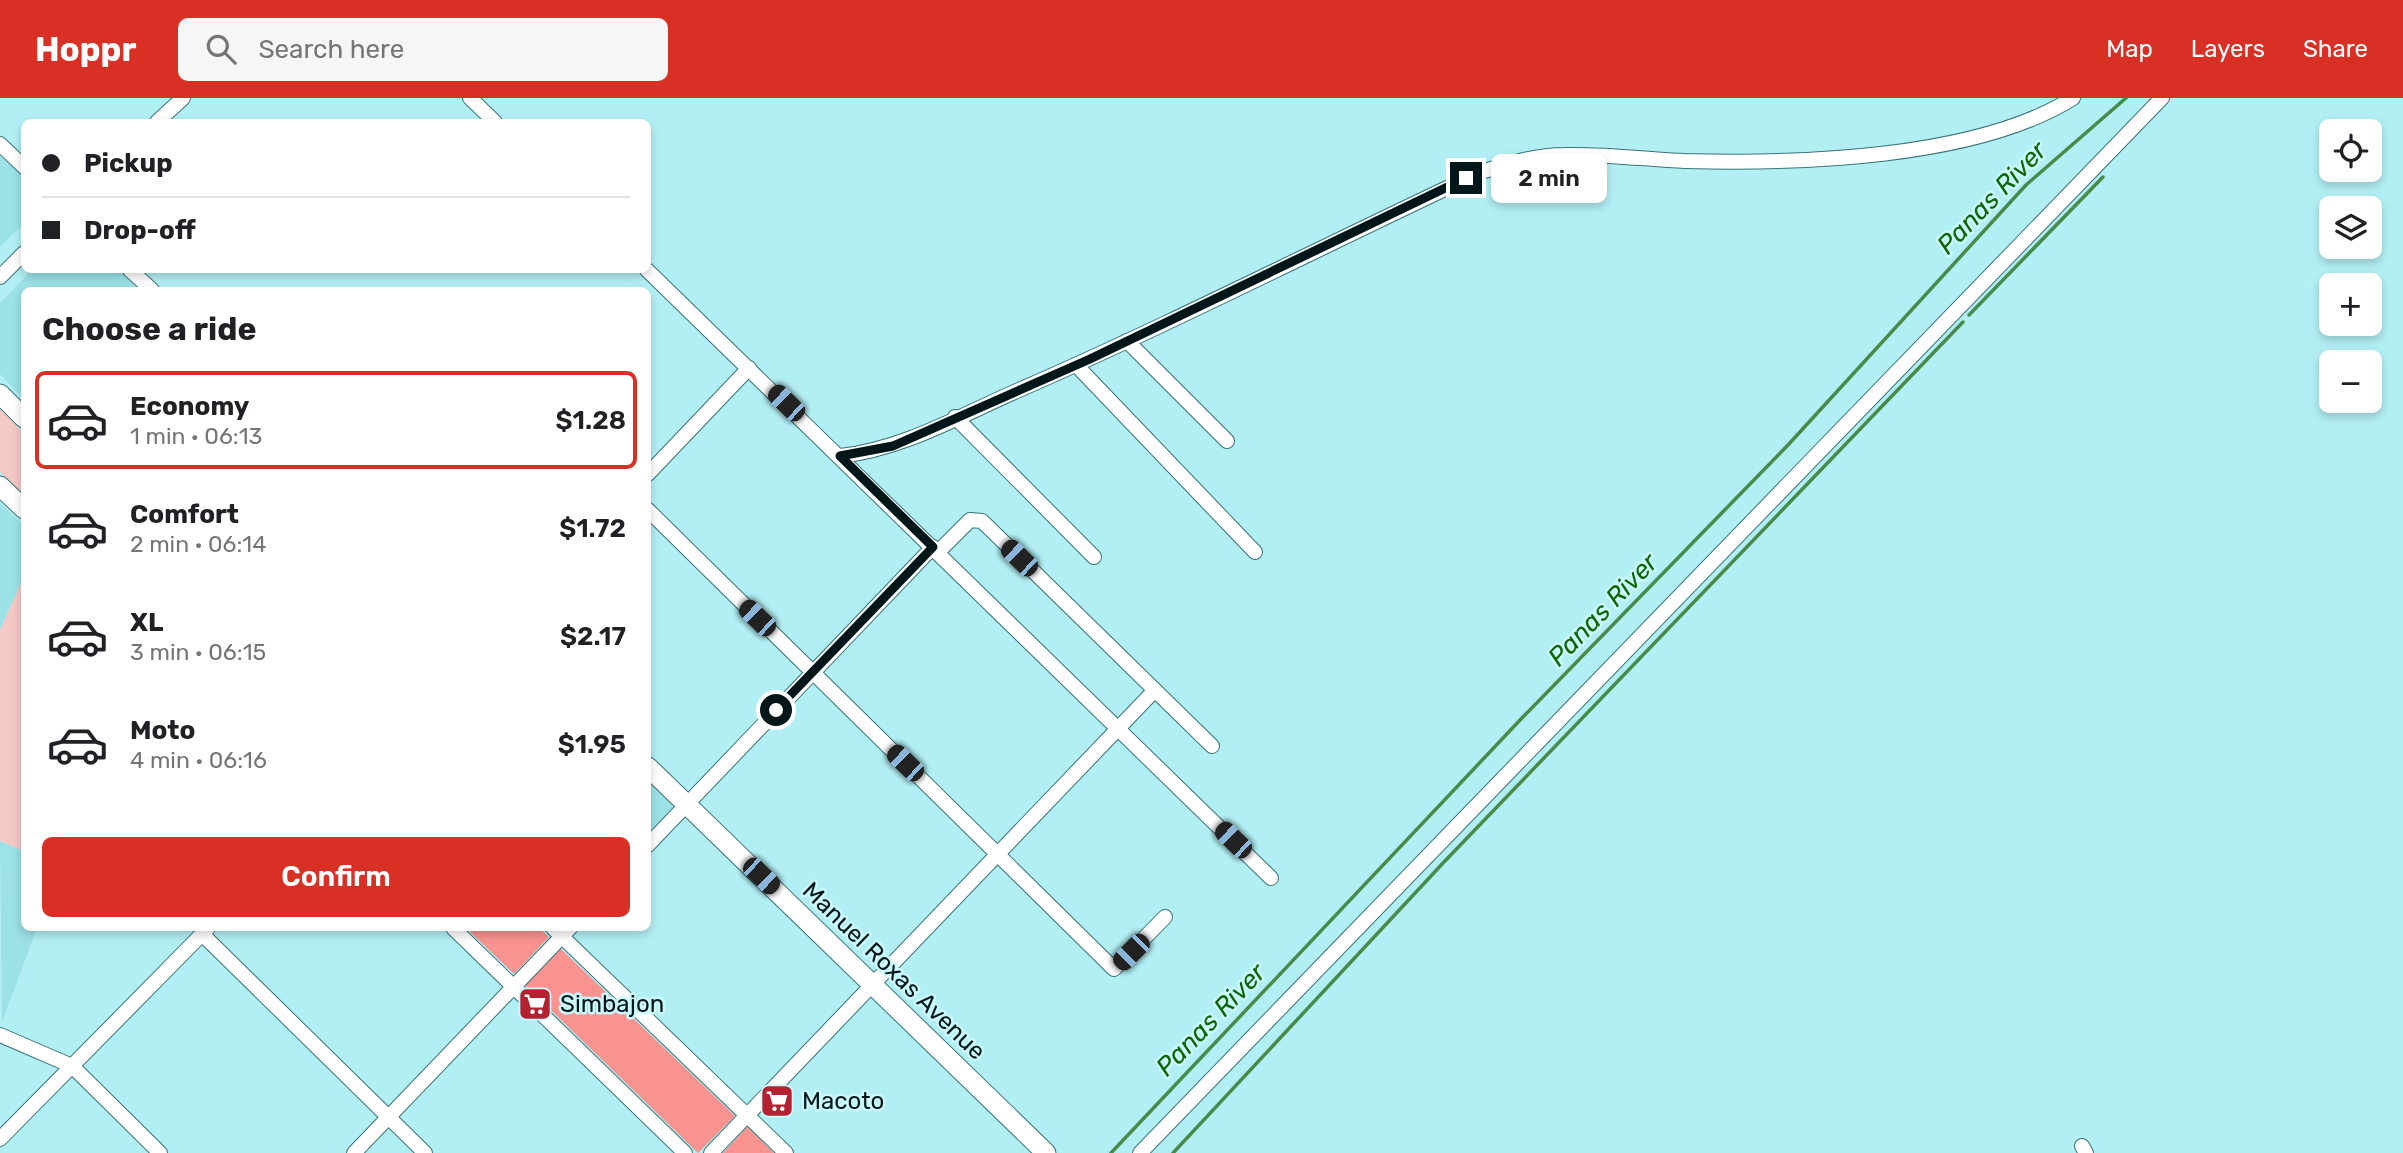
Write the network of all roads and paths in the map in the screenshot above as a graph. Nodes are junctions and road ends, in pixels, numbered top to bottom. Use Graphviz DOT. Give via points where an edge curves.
graph roads {
  1 [pos="183,98"];
  2 [pos="470,98"];
  3 [pos="2073,98"];
  4 [pos="2162,98"];
  5 [pos="160,119"];
  6 [pos="492,119"];
  7 [pos="0,144"];
  8 [pos="21,164"];
  9 [pos="21,256"];
  10 [pos="133,273"];
  11 [pos="650,273"];
  12 [pos="0,277"];
  13 [pos="149,287"];
  14 [pos="1127,341"];
  15 [pos="1076,365"];
  16 [pos="749,368"];
  17 [pos="0,394"];
  18 [pos="21,415"];
  19 [pos="955,417"];
  20 [pos="1227,441"];
  21 [pos="840,456"];
  22 [pos="651,471"];
  23 [pos="0,486"];
  24 [pos="21,506"];
  25 [pos="651,513"];
  26 [pos="936,550"];
  27 [pos="1255,552"];
  28 [pos="1094,557"];
  29 [pos="812,673"];
  30 [pos="1155,690"];
  31 [pos="1119,727"];
  32 [pos="1212,746"];
  33 [pos="651,770"];
  34 [pos="686,804"];
  35 [pos="651,842"];
  36 [pos="997,853"];
  37 [pos="1271,878"];
  38 [pos="1165,917"];
  39 [pos="205,931"];
  40 [pos="456,931"];
  41 [pos="560,931"];
  42 [pos="562,931"];
  43 [pos="873,984"];
  44 [pos="513,987"];
  45 [pos="0,1035"];
  46 [pos="72,1066"];
  47 [pos="747,1115"];
  48 [pos="388,1117"];
  49 [pos="0,1139"];
  50 [pos="160,1153"];
  51 [pos="354,1153"];
  52 [pos="425,1153"];
  53 [pos="685,1153"];
  54 [pos="711,1153"];
  55 [pos="786,1153"];
  56 [pos="1046,1153"];
  57 [pos="1140,1153"];
  1 -- 5 [label="street"];
  2 -- 6 [label="street"];
  3 -- 14 [label="street" via="2026,121 1878,154 1775,162 1563,155 1507,164 1452,185"];
  4 -- 57 [label="street"];
  7 -- 8 [label="street"];
  9 -- 12 [label="street"];
  10 -- 13 [label="street"];
  11 -- 16 [label="street"];
  14 -- 15 [label="street"];
  14 -- 20 [label="street"];
  15 -- 19 [label="street"];
  15 -- 27 [label="street"];
  16 -- 21 [label="street"];
  16 -- 22 [label="street"];
  17 -- 18 [label="main road"];
  19 -- 21 [label="street" via="893,446"];
  19 -- 28 [label="street"];
  21 -- 26 [label="street"];
  23 -- 24 [label="main road"];
  25 -- 29 [label="street"];
  26 -- 29 [label="street"];
  26 -- 30 [label="street" via="970,520 982,521"];
  26 -- 31 [label="street"];
  29 -- 34 [label="street"];
  29 -- 36 [label="street"];
  30 -- 31 [label="street"];
  30 -- 32 [label="street"];
  31 -- 36 [label="street"];
  31 -- 37 [label="street"];
  33 -- 34 [label="main road, Manuel Roxas Avenue"];
  34 -- 35 [label="street"];
  34 -- 43 [label="main road, Manuel Roxas Avenue"];
  36 -- 38 [label="street" via="1114,969"];
  36 -- 43 [label="street"];
  39 -- 46 [label="street"];
  39 -- 48 [label="street"];
  40 -- 44 [label="street"];
  41 -- 44 [label="street"];
  42 -- 47 [label="street"];
  43 -- 47 [label="street"];
  43 -- 56 [label="main road, Manuel Roxas Avenue"];
  44 -- 48 [label="street"];
  44 -- 53 [label="street"];
  45 -- 46 [label="street"];
  46 -- 49 [label="street"];
  46 -- 50 [label="street"];
  47 -- 54 [label="street"];
  47 -- 55 [label="street"];
  48 -- 51 [label="street"];
  48 -- 52 [label="street"];
}
